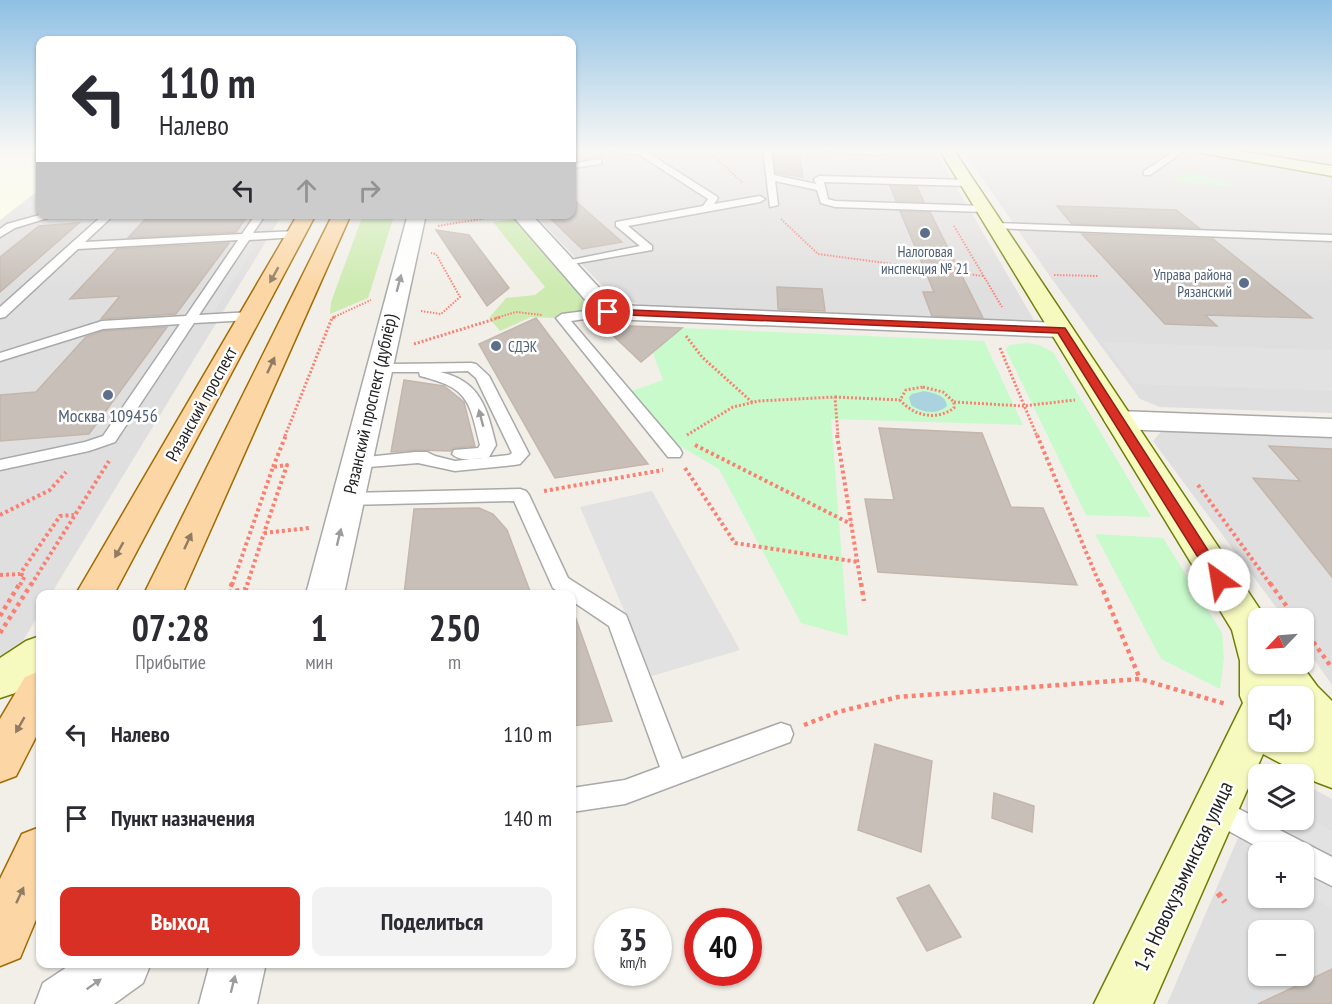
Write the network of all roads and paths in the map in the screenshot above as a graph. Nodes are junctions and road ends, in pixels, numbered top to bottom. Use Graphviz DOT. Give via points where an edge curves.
graph roads {
  1 [pos="710,196"];
  2 [pos="757,196"];
  3 [pos="772,196"];
  4 [pos="822,196"];
  5 [pos="976,196"];
  6 [pos="760,199"];
  7 [pos="773,205"];
  8 [pos="944,207"];
  9 [pos="707,208"];
  10 [pos="990,218"];
  11 [pos="37,219"];
  12 [pos="105,219"];
  13 [pos="258,219"];
  14 [pos="305,219"];
  15 [pos="340,219"];
  16 [pos="449,219"];
  17 [pos="524,219"];
  18 [pos="425,221"];
  19 [pos="0,234"];
  20 [pos="297,234"];
  21 [pos="246,236"];
  22 [pos="1332,238"];
  23 [pos="75,246"];
  24 [pos="427,253"];
  25 [pos="565,264"];
  26 [pos="1049,275"];
  27 [pos="984,276"];
  28 [pos="1098,276"];
  29 [pos="396,295"];
  30 [pos="414,309"];
  31 [pos="608,312"];
  32 [pos="0,314"];
  33 [pos="686,314"];
  34 [pos="251,316"];
  35 [pos="562,318"];
  36 [pos="189,320"];
  37 [pos="992,327"];
  38 [pos="1061,330"];
  39 [pos="407,346"];
  40 [pos="0,357"];
  41 [pos="385,368"];
  42 [pos="835,397"];
  43 [pos="1080,399"];
  44 [pos="900,400"];
  45 [pos="954,402"];
  46 [pos="753,403"];
  47 [pos="1023,406"];
  48 [pos="1118,420"];
  49 [pos="1332,428"];
  50 [pos="674,453"];
  51 [pos="415,458"];
  52 [pos="357,463"];
  53 [pos="0,465"];
  54 [pos="72,466"];
  55 [pos="273,467"];
  56 [pos="685,467"];
  57 [pos="673,469"];
  58 [pos="520,495"];
  59 [pos="348,499"];
  60 [pos="0,515"];
  61 [pos="268,521"];
  62 [pos="851,524"];
  63 [pos="264,533"];
  64 [pos="858,562"];
  65 [pos="20,574"];
  66 [pos="0,575"];
  67 [pos="96,590"];
  68 [pos="165,590"];
  69 [pos="230,590"];
  70 [pos="246,590"];
  71 [pos="326,590"];
  72 [pos="571,590"];
  73 [pos="576,593"];
  74 [pos="864,601"];
  75 [pos="0,616"];
  76 [pos="1248,632"];
  77 [pos="0,633"];
  78 [pos="1314,643"];
  79 [pos="36,655"];
  80 [pos="1332,668"];
  81 [pos="1140,679"];
  82 [pos="0,681"];
  83 [pos="36,696"];
  84 [pos="1314,712"];
  85 [pos="1248,717"];
  86 [pos="1332,733"];
  87 [pos="781,734"];
  88 [pos="1248,740"];
  89 [pos="1308,752"];
  90 [pos="0,761"];
  91 [pos="1332,767"];
  92 [pos="675,774"];
  93 [pos="576,799"];
  94 [pos="1214,809"];
  95 [pos="1275,842"];
  96 [pos="36,861"];
  97 [pos="1314,862"];
  98 [pos="1332,872"];
  99 [pos="0,938"];
  100 [pos="116,968"];
  101 [pos="237,968"];
  102 [pos="64,1004"];
  103 [pos="228,1004"];
  104 [pos="1123,1004"];
  1 -- 9 [label="lane" via="713,198"];
  2 -- 6 [label="path"];
  3 -- 7 [label="lane"];
  4 -- 8 [label="lane" via="824,201 835,204"];
  5 -- 10 [label="street, 1-я Новокузьминская улица"];
  6 -- 9 [label="lane"];
  6 -- 27 [label="path" via="818,254"];
  8 -- 10 [label="lane"];
  8 -- 27 [label="path"];
  9 -- 25 [label="lane" via="620,224 648,248"];
  10 -- 22 [label="lane"];
  10 -- 38 [label="street, 1-я Новокузьминская улица"];
  11 -- 19 [label="lane" via="11,226"];
  12 -- 23 [label="lane"];
  13 -- 21 [label="lane"];
  14 -- 20 [label="main road, Рязанский проспект"];
  68 -- 15 [label="main road, one-way"];
  16 -- 18 [label="path"];
  17 -- 25 [label="street"];
  29 -- 18 [label="street, Рязанский проспект (дублёр), one-way"];
  20 -- 21 [label="lane"];
  20 -- 34 [label="main road, Рязанский проспект, one-way"];
  21 -- 23 [label="lane"];
  21 -- 36 [label="lane"];
  23 -- 32 [label="lane"];
  24 -- 30 [label="path" via="436,254 460,297 441,314"];
  25 -- 31 [label="street"];
  26 -- 28 [label="path"];
  27 -- 37 [label="path" via="1011,324"];
  29 -- 41 [label="street, Рязанский проспект (дублёр)"];
  29 -- 55 [label="path" via="363,302 332,318"];
  31 -- 33 [label="street"];
  31 -- 35 [label="lane"];
  33 -- 37 [label="street"];
  33 -- 46 [label="path" via="686,338"];
  34 -- 36 [label="lane"];
  34 -- 67 [label="main road, Рязанский проспект, one-way"];
  35 -- 39 [label="path" via="516,312"];
  35 -- 50 [label="lane"];
  36 -- 40 [label="lane" via="102,325"];
  36 -- 53 [label="lane" via="109,439"];
  37 -- 38 [label="street"];
  37 -- 47 [label="path"];
  38 -- 48 [label="street, 1-я Новокузьминская улица"];
  51 -- 41 [label="lane, one-way" via="483,453 488,445 478,408 466,387 437,375"];
  41 -- 51 [label="lane" via="471,366 482,376 521,454 514,460 455,466"];
  41 -- 52 [label="street, Рязанский проспект (дублёр)"];
  42 -- 44 [label="path"];
  42 -- 46 [label="path"];
  42 -- 62 [label="path"];
  43 -- 47 [label="path"];
  44 -- 45 [label="path" via="906,390 923,387 943,392"];
  44 -- 45 [label="path" via="911,411 932,416 950,412"];
  45 -- 47 [label="path"];
  46 -- 62 [label="path" via="734,407 681,438"];
  47 -- 81 [label="path"];
  48 -- 49 [label="street"];
  48 -- 76 [label="street, 1-я Новокузьминская улица"];
  51 -- 52 [label="lane"];
  52 -- 59 [label="street, Рязанский проспект (дублёр)"];
  54 -- 60 [label="path" via="50,490"];
  55 -- 61 [label="path" via="287,465"];
  55 -- 69 [label="path"];
  56 -- 64 [label="path" via="735,543"];
  57 -- 58 [label="path"];
  58 -- 59 [label="lane"];
  58 -- 72 [label="lane" via="560,583"];
  71 -- 59 [label="street, Рязанский проспект (дублёр), one-way"];
  62 -- 64 [label="path"];
  63 -- 70 [label="path"];
  64 -- 74 [label="path"];
  65 -- 66 [label="path"];
  65 -- 75 [label="path" via="25,576"];
  65 -- 77 [label="path" via="60,516 74,514"];
  73 -- 92 [label="lane" via="618,621"];
  78 -- 80 [label="path"];
  79 -- 82 [label="street"];
  81 -- 85 [label="path"];
  81 -- 87 [label="path" via="898,697 838,712"];
  83 -- 90 [label="main road, one-way"];
  84 -- 86 [label="street"];
  87 -- 92 [label="lane"];
  88 -- 94 [label="street, 1-я Новокузьминская улица"];
  89 -- 91 [label="street"];
  92 -- 93 [label="lane" via="625,792"];
  94 -- 95 [label="lane"];
  94 -- 104 [label="street, 1-я Новокузьминская улица"];
  99 -- 96 [label="main road, one-way"];
  97 -- 98 [label="lane"];
  102 -- 100 [label="street, one-way"];
  103 -- 101 [label="street, one-way"];
}
